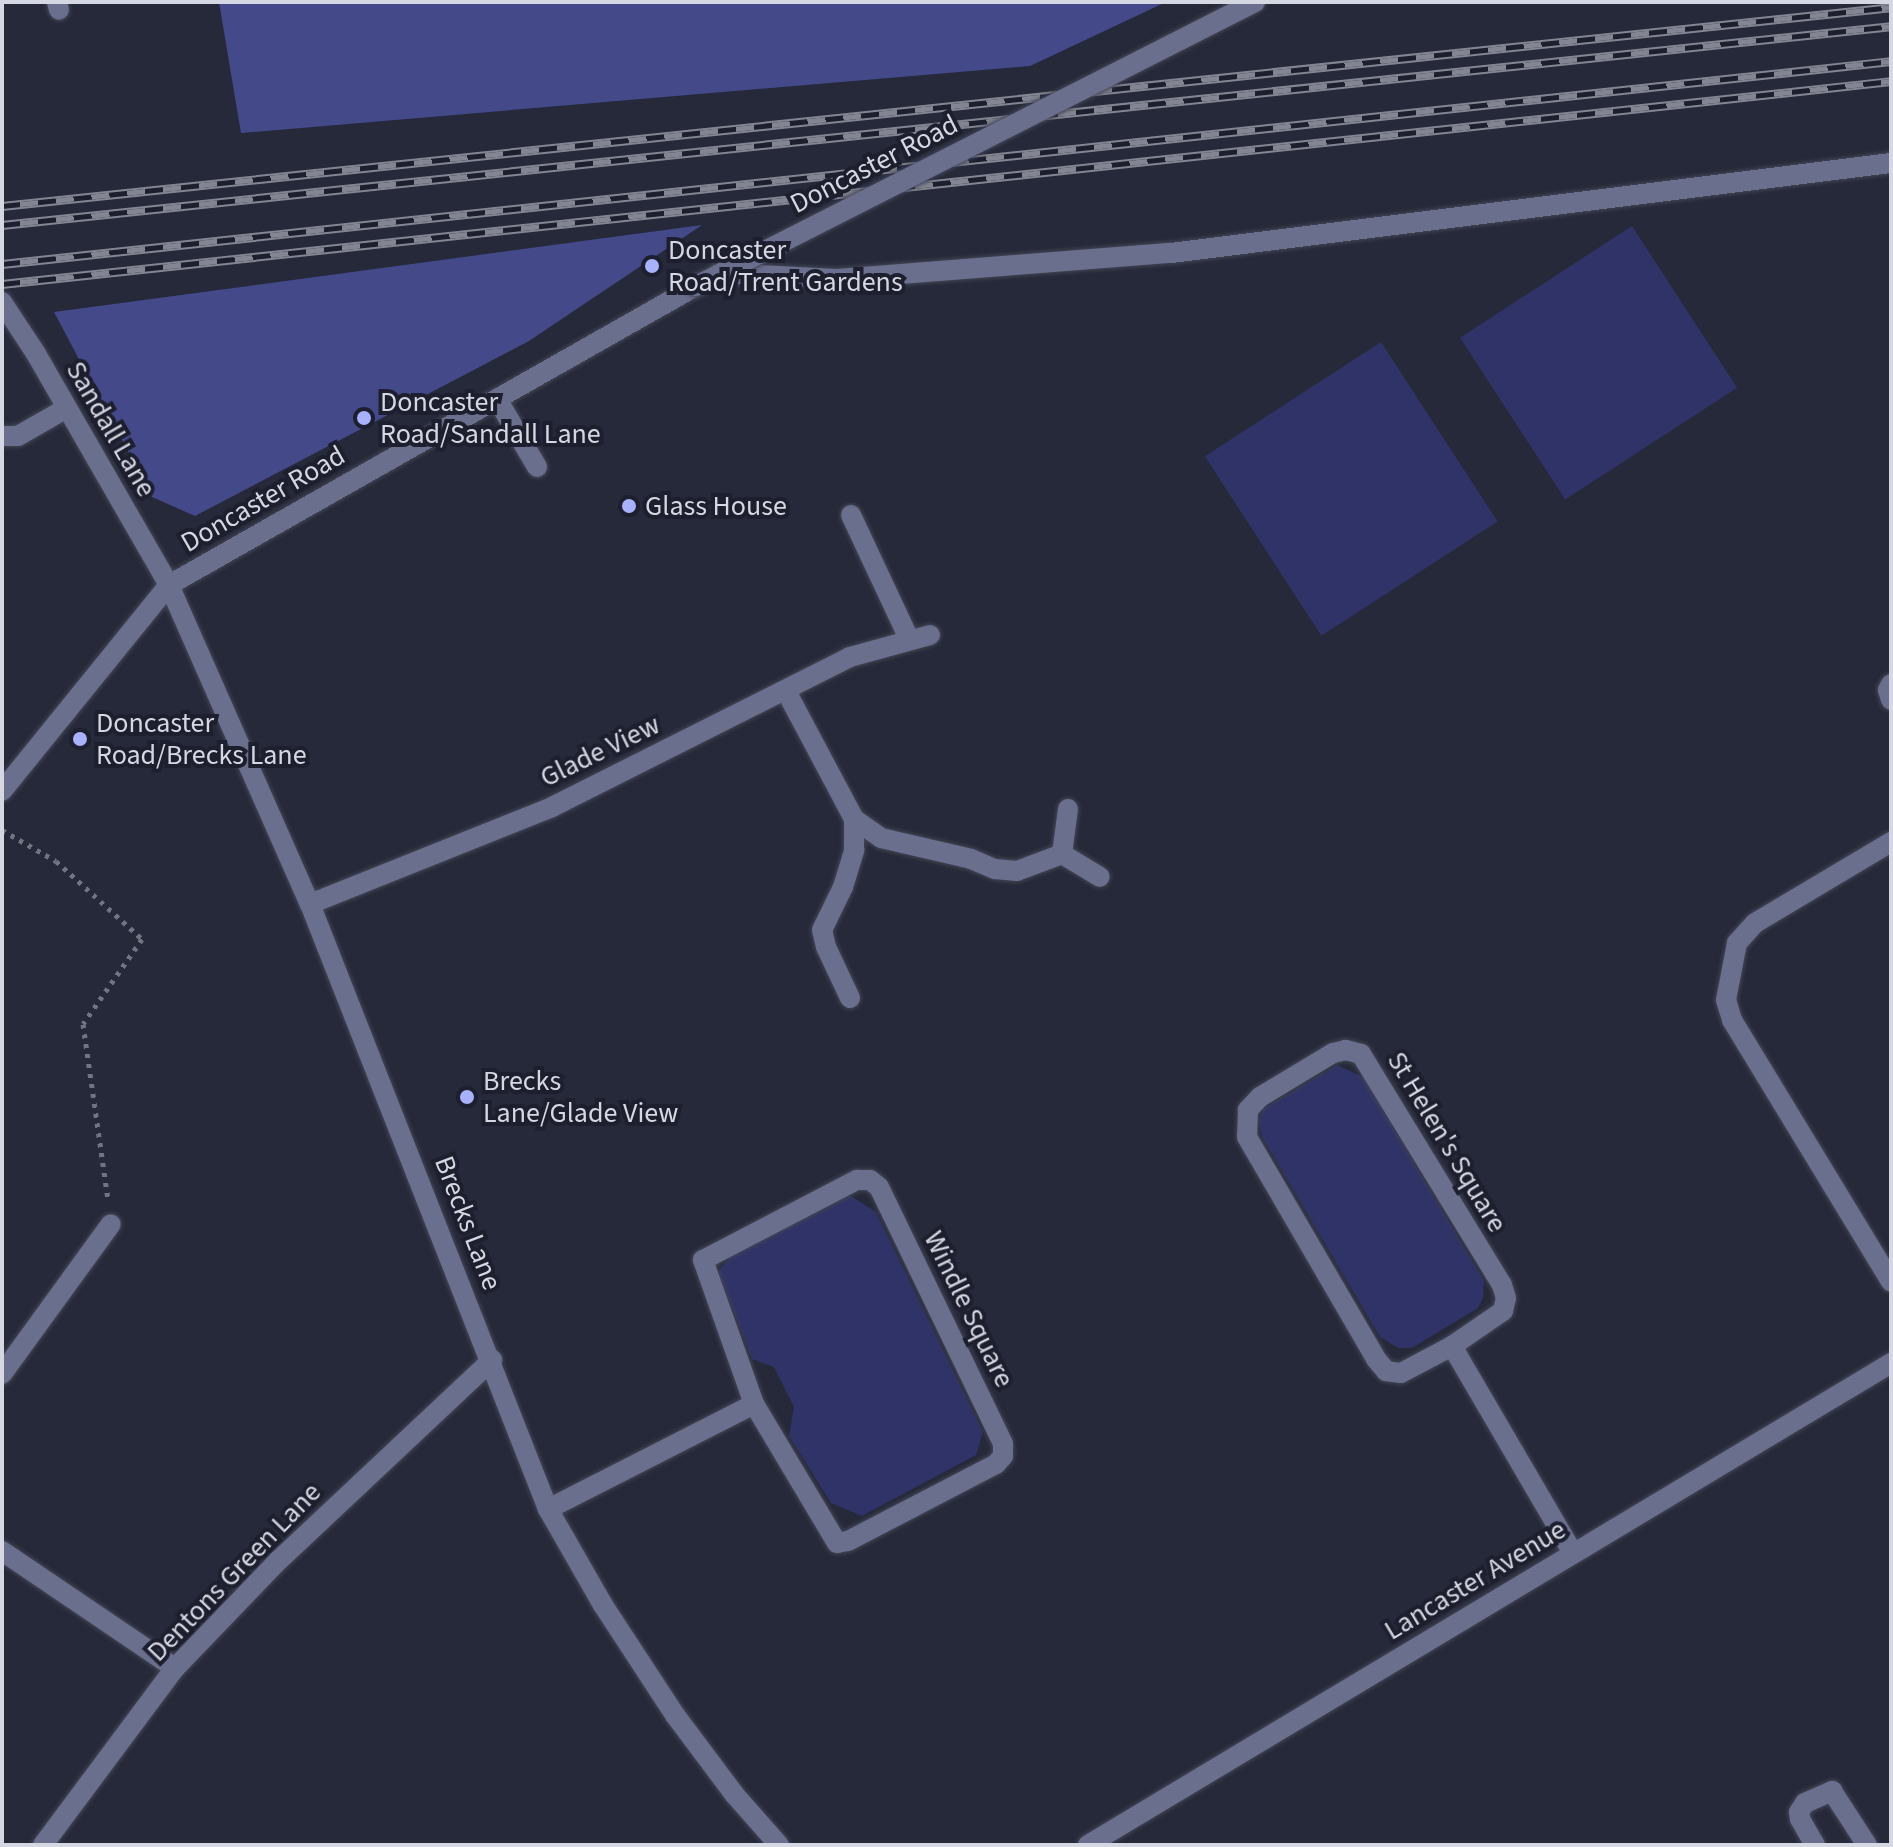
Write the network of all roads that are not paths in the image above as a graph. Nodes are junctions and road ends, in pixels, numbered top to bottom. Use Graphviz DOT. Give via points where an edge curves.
graph roads {
  1 [pos="1255,2"];
  2 [pos="1891,163"];
  3 [pos="720,273"];
  4 [pos="2,302"];
  5 [pos="497,399"];
  6 [pos="65,409"];
  7 [pos="2,436"];
  8 [pos="537,467"];
  9 [pos="851,515"];
  10 [pos="169,585"];
  11 [pos="930,635"];
  12 [pos="909,639"];
  13 [pos="1891,684"];
  14 [pos="786,691"];
  15 [pos="1891,700"];
  16 [pos="2,791"];
  17 [pos="1068,809"];
  18 [pos="854,819"];
  19 [pos="1891,842"];
  20 [pos="1062,854"];
  21 [pos="1100,877"];
  22 [pos="310,904"];
  23 [pos="850,998"];
  24 [pos="111,1224"];
  25 [pos="1891,1282"];
  26 [pos="1452,1346"];
  27 [pos="492,1360"];
  28 [pos="1891,1363"];
  29 [pos="2,1374"];
  30 [pos="754,1404"];
  31 [pos="548,1509"];
  32 [pos="2,1551"];
  33 [pos="1573,1553"];
  34 [pos="175,1668"];
  35 [pos="43,1845"];
  36 [pos="779,1845"];
  37 [pos="1088,1845"];
  38 [pos="1815,1845"];
  39 [pos="1867,1845"];
  1 -- 3 [label="street, Doncaster Road, bridge"];
  2 -- 3 [label="street" via="1171,253 837,279"];
  3 -- 5 [label="street, Doncaster Road, bridge"];
  4 -- 6 [label="street, Sandall Lane"];
  5 -- 8 [label="street"];
  5 -- 10 [label="street, Doncaster Road"];
  6 -- 7 [label="street" via="18,436"];
  6 -- 10 [label="street, Sandall Lane"];
  9 -- 12 [label="street"];
  10 -- 16 [label="street, Doncaster Road"];
  10 -- 22 [label="street, Brecks Lane"];
  11 -- 12 [label="street, Glade View"];
  12 -- 14 [label="street, Glade View" via="850,657"];
  13 -- 15 [label="street"];
  14 -- 18 [label="street"];
  14 -- 22 [label="street, Glade View" via="552,807"];
  17 -- 20 [label="street"];
  18 -- 20 [label="street" via="881,838 995,869 1017,871"];
  18 -- 23 [label="street" via="854,850 822,930"];
  19 -- 25 [label="street" via="1755,923 1737,943 1726,1000 1732,1020"];
  20 -- 21 [label="street"];
  22 -- 27 [label="street, Brecks Lane"];
  24 -- 29 [label="street"];
  26 -- 26 [label="street, St Helen's Square" via="1401,1373 1386,1371 1247,1137 1248,1110 1260,1097 1333,1053 1361,1054 1502,1285 1503,1311"];
  26 -- 33 [label="street"];
  27 -- 31 [label="street, Brecks Lane"];
  27 -- 34 [label="street, Dentons Green Lane" via="278,1561"];
  28 -- 33 [label="street, Lancaster Avenue"];
  30 -- 30 [label="street, Windle Square" via="703,1260 857,1180 870,1180 879,1187 1003,1444 1003,1456 837,1543"];
  30 -- 31 [label="street"];
  31 -- 36 [label="street, Brecks Lane" via="675,1715"];
  32 -- 34 [label="street"];
  33 -- 37 [label="street, Lancaster Avenue"];
  34 -- 35 [label="street, Dentons Green Lane"];
  38 -- 39 [label="street" via="1799,1812 1805,1803 1832,1791"];
}
